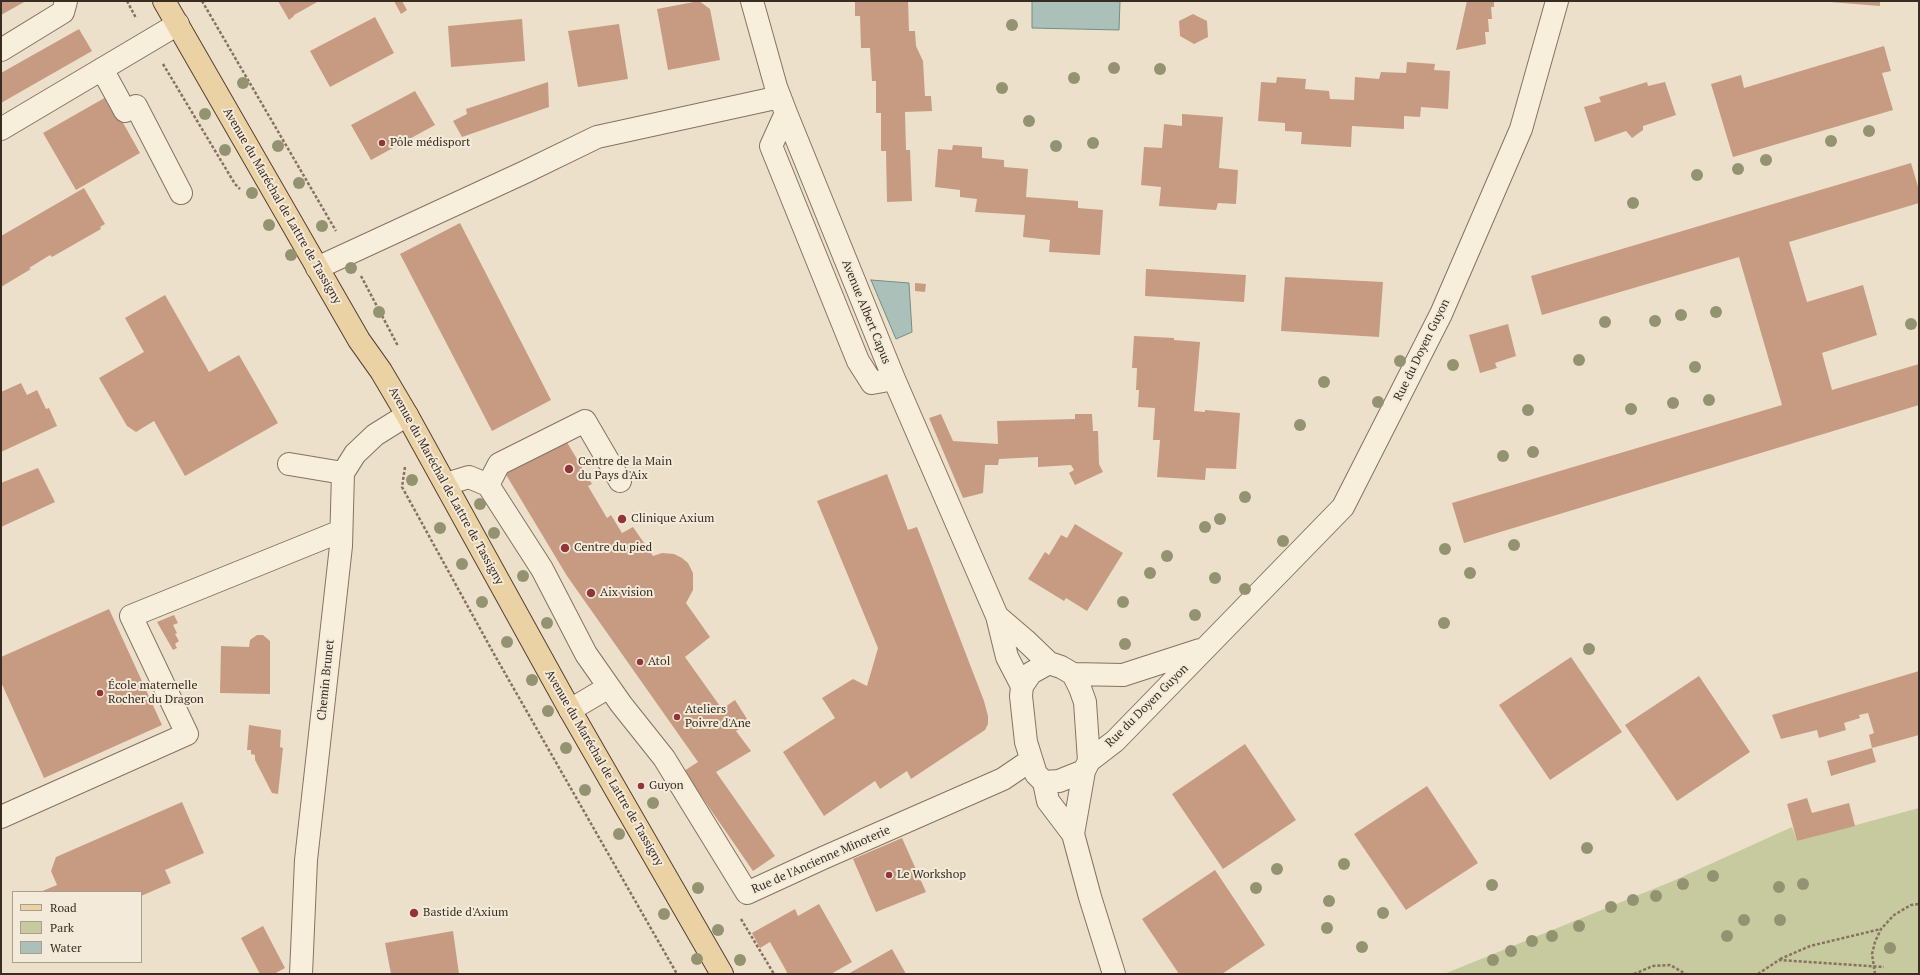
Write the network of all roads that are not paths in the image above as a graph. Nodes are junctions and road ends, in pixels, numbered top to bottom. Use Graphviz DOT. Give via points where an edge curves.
graph roads {
  1 [pos="66,1"];
  2 [pos="164,1"];
  3 [pos="752,1"];
  4 [pos="1557,1"];
  5 [pos="178,24"];
  6 [pos="1,50"];
  7 [pos="102,69"];
  8 [pos="783,105"];
  9 [pos="1,130"];
  10 [pos="181,193"];
  11 [pos="317,268"];
  12 [pos="407,415"];
  13 [pos="289,464"];
  14 [pos="343,474"];
  15 [pos="620,481"];
  16 [pos="446,484"];
  17 [pos="488,485"];
  18 [pos="341,531"];
  19 [pos="997,616"];
  20 [pos="1203,650"];
  21 [pos="1049,663"];
  22 [pos="1073,674"];
  23 [pos="1022,686"];
  24 [pos="609,687"];
  25 [pos="570,710"];
  26 [pos="1031,760"];
  27 [pos="1087,766"];
  28 [pos="1044,782"];
  29 [pos="1,817"];
  30 [pos="1073,834"];
  31 [pos="301,974"];
  32 [pos="722,974"];
  33 [pos="1114,974"];
  1 -- 6 [label="street" via="63,12"];
  2 -- 5 [label="main road, Avenue du Maréchal de Lattre de Tassigny"];
  3 -- 8 [label="street, Avenue Albert Capus"];
  4 -- 20 [label="street, Rue du Doyen Guyon" via="1521,129 1441,314 1343,507"];
  5 -- 7 [label="street"];
  5 -- 11 [label="main road, Avenue du Maréchal de Lattre de Tassigny"];
  7 -- 9 [label="street"];
  7 -- 10 [label="street" via="125,111 136,106"];
  8 -- 11 [label="street" via="597,136"];
  8 -- 19 [label="street, Avenue Albert Capus" via="894,379"];
  11 -- 12 [label="main road, Avenue du Maréchal de Lattre de Tassigny"];
  12 -- 14 [label="street, Chemin Brunet" via="360,449"];
  12 -- 16 [label="main road, Avenue du Maréchal de Lattre de Tassigny"];
  13 -- 14 [label="street"];
  14 -- 18 [label="street, Chemin Brunet"];
  15 -- 17 [label="street" via="585,421 500,464"];
  16 -- 17 [label="street" via="469,476"];
  16 -- 25 [label="main road, Avenue du Maréchal de Lattre de Tassigny"];
  17 -- 24 [label="street" via="542,569 586,654"];
  18 -- 29 [label="street" via="131,616 187,734"];
  18 -- 31 [label="street, Chemin Brunet" via="306,860"];
  19 -- 21 [label="street, Avenue Albert Capus"];
  19 -- 23 [label="street, Avenue Albert Capus" via="1007,657"];
  20 -- 22 [label="street, Rue du Doyen Guyon" via="1123,674"];
  20 -- 27 [label="street, Rue du Doyen Guyon" via="1115,741"];
  21 -- 22 [label="street"];
  21 -- 23 [label="street" via="1031,673"];
  22 -- 27 [label="street" via="1085,702"];
  23 -- 26 [label="street" via="1026,742"];
  24 -- 25 [label="street"];
  24 -- 26 [label="street, Rue de l'Ancienne Minoterie" via="664,758 748,893 1003,779"];
  25 -- 32 [label="main road, Avenue du Maréchal de Lattre de Tassigny"];
  26 -- 28 [label="street" via="1036,774"];
  27 -- 28 [label="street, Rue du Doyen Guyon" via="1059,781"];
  27 -- 30 [label="street"];
  28 -- 30 [label="street" via="1048,801"];
  30 -- 33 [label="street"];
}
